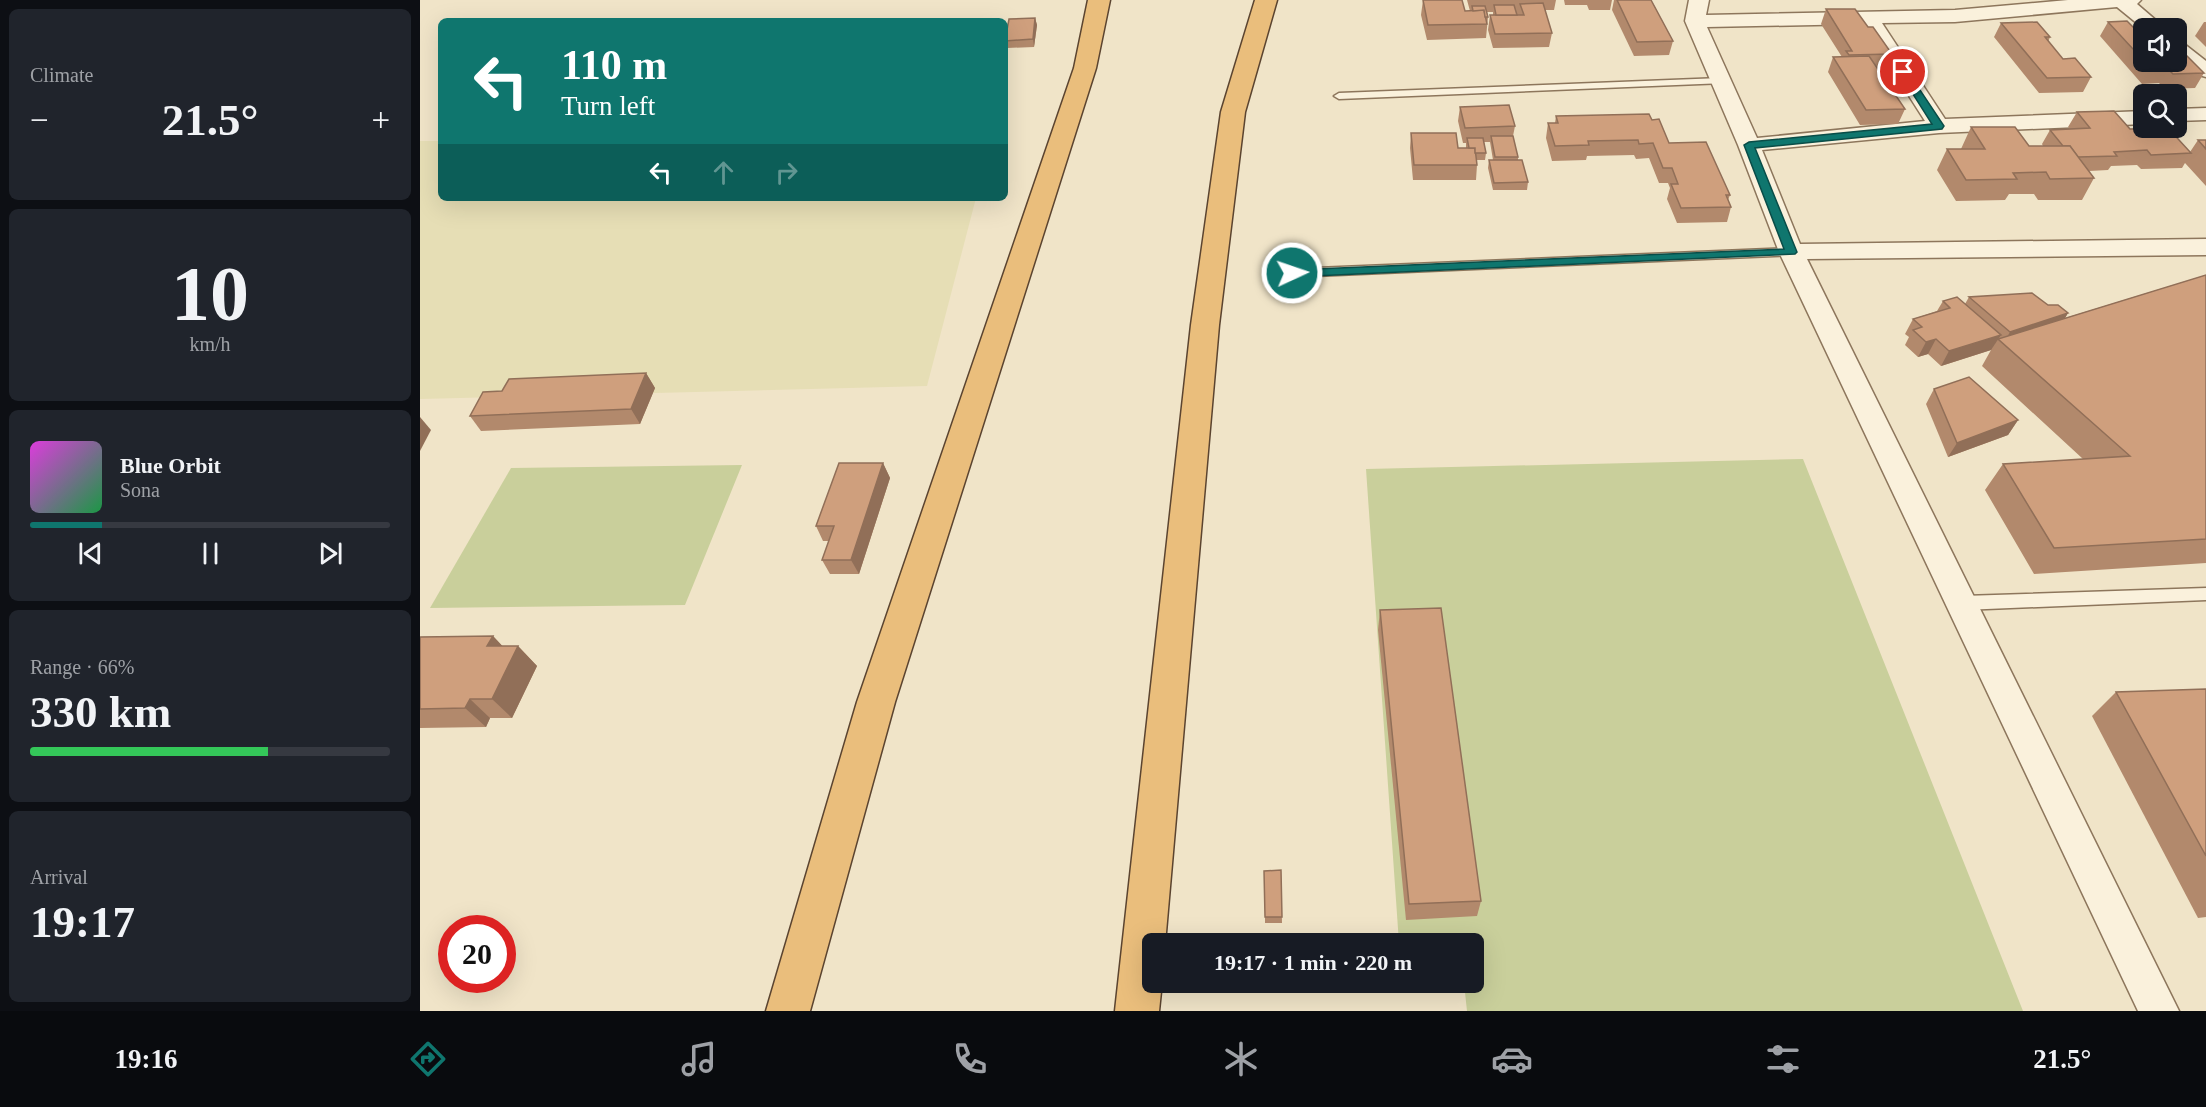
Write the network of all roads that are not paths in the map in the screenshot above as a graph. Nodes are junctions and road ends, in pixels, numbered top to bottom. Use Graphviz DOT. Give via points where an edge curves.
graph roads {
  1 [pos="1099,0"];
  2 [pos="1266,0"];
  3 [pos="2131,0"];
  4 [pos="2121,1"];
  5 [pos="1697,10"];
  6 [pos="1868,17"];
  7 [pos="2142,18"];
  8 [pos="2187,56"];
  9 [pos="2206,71"];
  10 [pos="1721,81"];
  11 [pos="1339,96"];
  12 [pos="2206,114"];
  13 [pos="2187,115"];
  14 [pos="2133,117"];
  15 [pos="1939,126"];
  16 [pos="1749,145"];
  17 [pos="2206,247"];
  18 [pos="1791,252"];
  19 [pos="1292,273"];
  20 [pos="2206,594"];
  21 [pos="1963,603"];
  22 [pos="788,1011"];
  23 [pos="1137,1011"];
  24 [pos="2159,1011"];
  1 -- 22 [label="highway" via="1085,68 876,702"];
  2 -- 23 [label="highway" via="1233,112 1205,325"];
  3 -- 4 [label="street"];
  4 -- 6 [label="street" via="1955,16"];
  4 -- 7 [label="street"];
  5 -- 6 [label="street"];
  5 -- 10 [label="street"];
  6 -- 15 [label="street"];
  8 -- 9 [label="street"];
  10 -- 11 [label="lane"];
  10 -- 16 [label="street"];
  12 -- 13 [label="street"];
  14 -- 15 [label="street"];
  15 -- 16 [label="street"];
  16 -- 18 [label="street"];
  17 -- 18 [label="street"];
  18 -- 19 [label="lane"];
  18 -- 21 [label="street"];
  20 -- 21 [label="lane"];
  21 -- 24 [label="street"];
}
